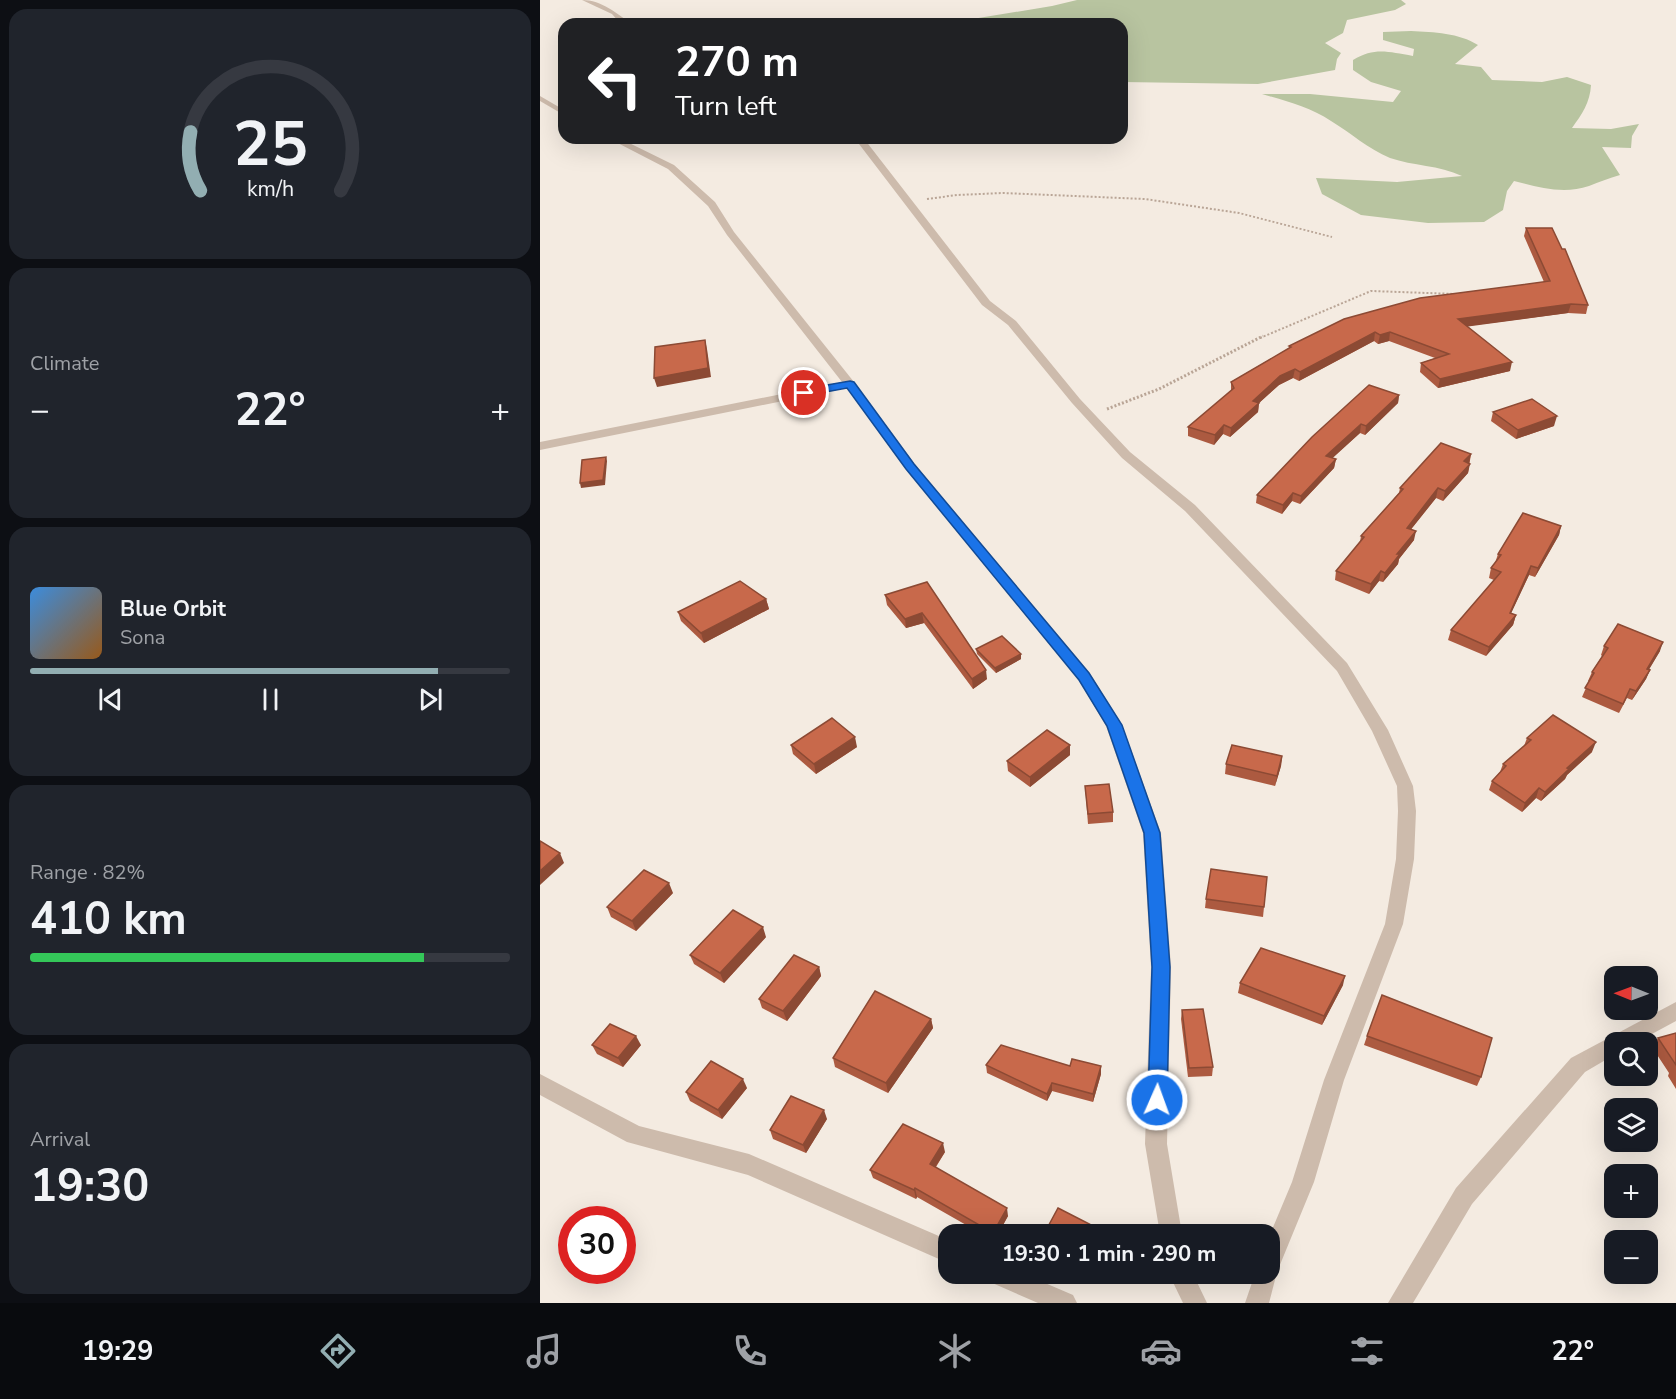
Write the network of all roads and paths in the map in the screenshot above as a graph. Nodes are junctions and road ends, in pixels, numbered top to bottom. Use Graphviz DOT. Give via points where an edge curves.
graph roads {
  1 [pos="585,0"];
  2 [pos="618,18"];
  3 [pos="540,98"];
  4 [pos="558,109"];
  5 [pos="624,144"];
  6 [pos="864,144"];
  7 [pos="908,202"];
  8 [pos="1332,237"];
  9 [pos="1460,294"];
  10 [pos="850,384"];
  11 [pos="1089,416"];
  12 [pos="540,446"];
  13 [pos="1676,1011"];
  14 [pos="1637,1032"];
  15 [pos="1604,1051"];
  16 [pos="540,1084"];
  17 [pos="1169,1224"];
  18 [pos="1280,1237"];
  19 [pos="938,1248"];
  20 [pos="1021,1284"];
  21 [pos="1185,1284"];
  22 [pos="1263,1284"];
  23 [pos="1065,1303"];
  24 [pos="1195,1303"];
  25 [pos="1257,1303"];
  26 [pos="1400,1303"];
  1 -- 2 [label="street"];
  3 -- 4 [label="street"];
  5 -- 10 [label="street" via="671,167 712,204 730,233"];
  6 -- 7 [label="street"];
  7 -- 8 [label="path" via="948,195 1101,195 1241,213"];
  7 -- 11 [label="street" via="986,303 1012,324"];
  9 -- 11 [label="path" via="1371,291 1281,327 1159,389"];
  10 -- 12 [label="street"];
  10 -- 17 [label="street" via="910,466 1084,676 1114,725 1152,833 1161,967 1156,1144"];
  11 -- 18 [label="street" via="1126,455 1190,508 1342,667 1380,730 1405,786 1405,859 1394,924 1334,1080 1303,1182"];
  13 -- 14 [label="street"];
  15 -- 26 [label="street" via="1578,1065 1464,1196"];
  16 -- 19 [label="street" via="635,1135 749,1165"];
  20 -- 23 [label="street"];
  21 -- 24 [label="street"];
  22 -- 25 [label="street"];
}
